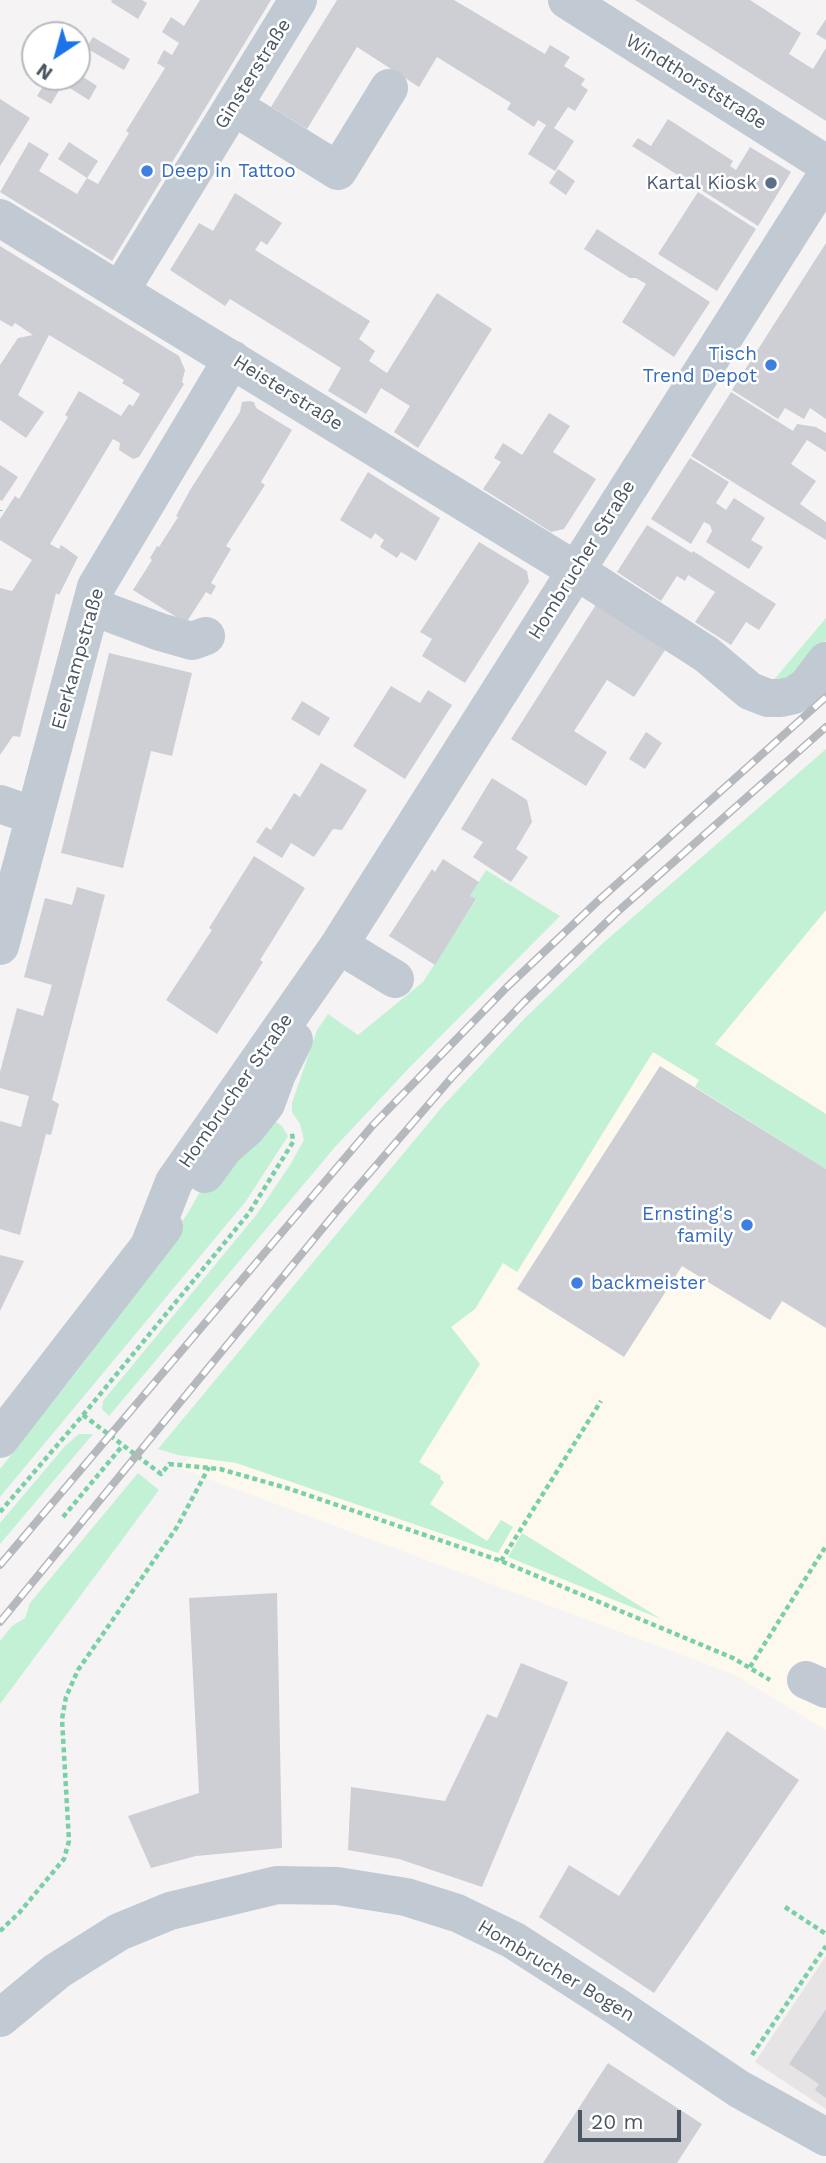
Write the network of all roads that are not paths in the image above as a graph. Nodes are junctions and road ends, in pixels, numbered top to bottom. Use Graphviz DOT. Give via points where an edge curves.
graph roads {
  1 [pos="298,0"];
  2 [pos="567,0"];
  3 [pos="389,88"];
  4 [pos="233,106"];
  5 [pos="826,164"];
  6 [pos="826,176"];
  7 [pos="0,218"];
  8 [pos="106,283"];
  9 [pos="232,359"];
  10 [pos="575,570"];
  11 [pos="91,606"];
  12 [pos="206,636"];
  13 [pos="826,661"];
  14 [pos="17,810"];
  15 [pos="340,945"];
  16 [pos="0,946"];
  17 [pos="395,979"];
  18 [pos="149,1246"];
  19 [pos="0,1438"];
  20 [pos="0,2018"];
  21 [pos="826,2137"];
  1 -- 4 [label="street, Ginsterstraße"];
  2 -- 5 [label="street, Windthorststraße"];
  3 -- 4 [label="street" via="338,171"];
  4 -- 8 [label="street, Ginsterstraße"];
  6 -- 10 [label="street, Hombrucher Straße"];
  7 -- 8 [label="street, Heisterstraße"];
  8 -- 9 [label="street, Heisterstraße"];
  9 -- 10 [label="street, Heisterstraße"];
  9 -- 11 [label="street, Eierkampstraße" via="96,587"];
  10 -- 13 [label="street, Heisterstraße" via="706,654 757,694 794,695"];
  10 -- 15 [label="street, Hombrucher Straße"];
  11 -- 12 [label="street" via="192,641"];
  11 -- 14 [label="street, Eierkampstraße"];
  14 -- 16 [label="street, Eierkampstraße"];
  15 -- 17 [label="street"];
  15 -- 18 [label="street, Hombrucher Straße" via="174,1182"];
  15 -- 18 [label="street, Hombrucher Straße" via="266,1104 224,1148"];
  18 -- 19 [label="street, Hombrucher Straße"];
  20 -- 21 [label="street, Hombrucher Bogen" via="57,1971 119,1932 170,1911 277,1885 337,1886 406,1897 457,1913 513,1940 739,2089"];
}
